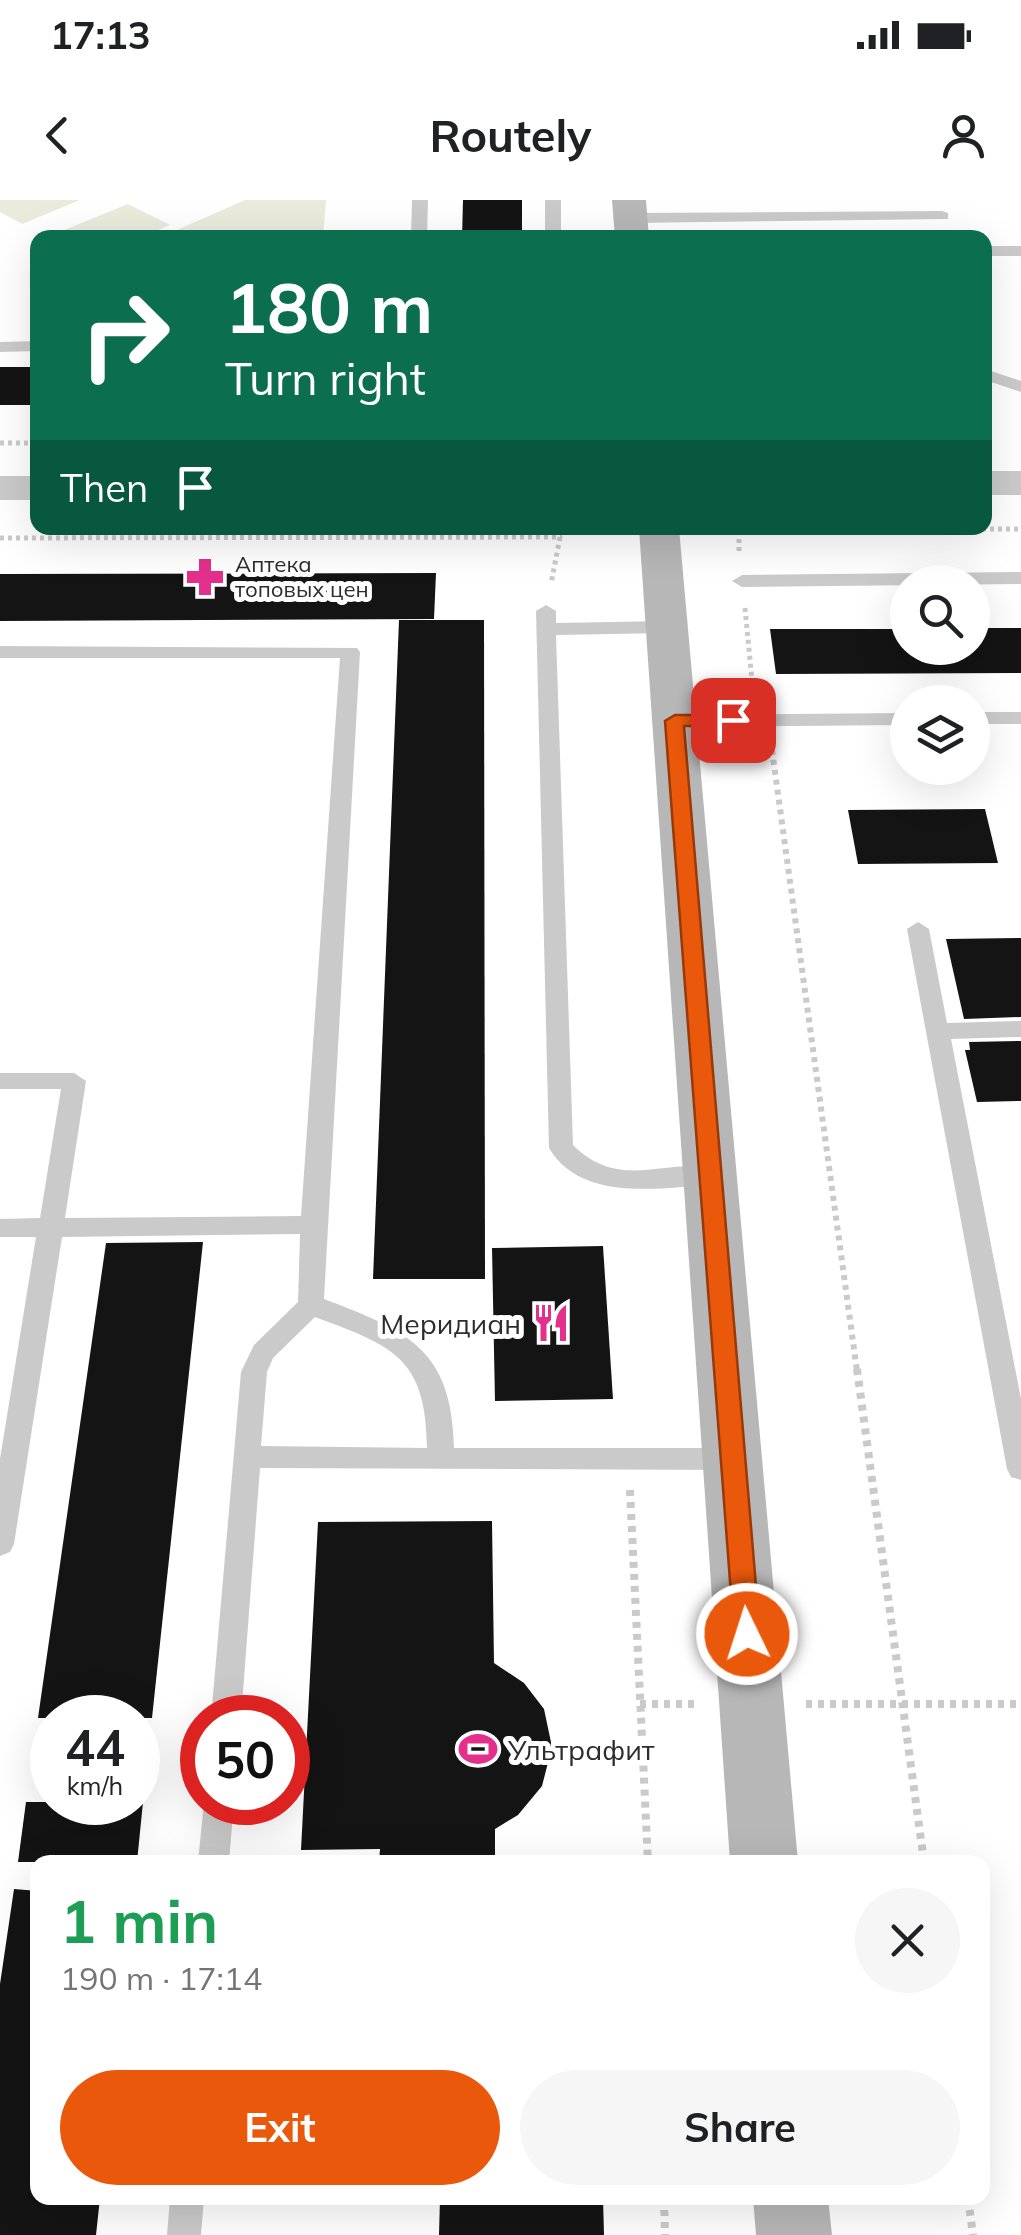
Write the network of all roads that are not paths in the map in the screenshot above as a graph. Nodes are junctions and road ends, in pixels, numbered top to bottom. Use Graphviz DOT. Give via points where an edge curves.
graph roads {
  1 [pos="420,200"];
  2 [pos="552,200"];
  3 [pos="940,208"];
  4 [pos="793,211"];
  5 [pos="630,218"];
  6 [pos="419,230"];
  7 [pos="554,230"];
  8 [pos="992,251"];
  9 [pos="1021,251"];
  10 [pos="30,346"];
  11 [pos="0,347"];
  12 [pos="992,376"];
  13 [pos="1021,386"];
  14 [pos="992,483"];
  15 [pos="1021,483"];
  16 [pos="0,488"];
  17 [pos="30,488"];
  18 [pos="660,535"];
  19 [pos="1021,578"];
  20 [pos="742,581"];
  21 [pos="667,627"];
  22 [pos="0,652"];
  23 [pos="990,718"];
  24 [pos="1021,718"];
  25 [pos="890,719"];
  26 [pos="675,721"];
  27 [pos="918,928"];
  28 [pos="1021,1029"];
  29 [pos="938,1031"];
  30 [pos="0,1081"];
  31 [pos="711,1176"];
  32 [pos="312,1225"];
  33 [pos="51,1226"];
  34 [pos="0,1228"];
  35 [pos="311,1305"];
  36 [pos="246,1457"];
  37 [pos="441,1459"];
  38 [pos="734,1459"];
  39 [pos="1021,1469"];
  40 [pos="0,1544"];
  41 [pos="228,1695"];
  42 [pos="217,1825"];
  43 [pos="215,1855"];
  44 [pos="763,1855"];
  45 [pos="186,2205"];
  46 [pos="792,2205"];
  47 [pos="184,2235"];
  48 [pos="794,2235"];
  1 -- 6 [label="lane"];
  2 -- 7 [label="lane"];
  3 -- 4 [label="lane"];
  4 -- 5 [label="lane"];
  8 -- 9 [label="lane"];
  10 -- 11 [label="lane"];
  12 -- 13 [label="lane"];
  14 -- 15 [label="street"];
  16 -- 17 [label="street"];
  18 -- 21 [label="main road"];
  19 -- 20 [label="lane"];
  21 -- 26 [label="main road"];
  21 -- 31 [label="lane" via="546,620 561,1148 593,1174"];
  22 -- 32 [label="lane" via="350,652"];
  23 -- 24 [label="lane"];
  25 -- 26 [label="lane"];
  26 -- 31 [label="main road"];
  27 -- 29 [label="lane"];
  28 -- 29 [label="lane"];
  29 -- 39 [label="lane"];
  30 -- 33 [label="lane" via="74,1080"];
  31 -- 38 [label="main road"];
  32 -- 33 [label="lane"];
  32 -- 35 [label="lane"];
  33 -- 34 [label="lane"];
  33 -- 40 [label="lane"];
  35 -- 36 [label="lane" via="264,1352 254,1372"];
  35 -- 37 [label="lane" via="396,1338 423,1366 438,1401"];
  36 -- 37 [label="lane"];
  36 -- 41 [label="lane"];
  37 -- 38 [label="lane"];
  38 -- 44 [label="main road"];
  42 -- 43 [label="lane"];
  45 -- 47 [label="lane"];
  46 -- 48 [label="main road"];
}
